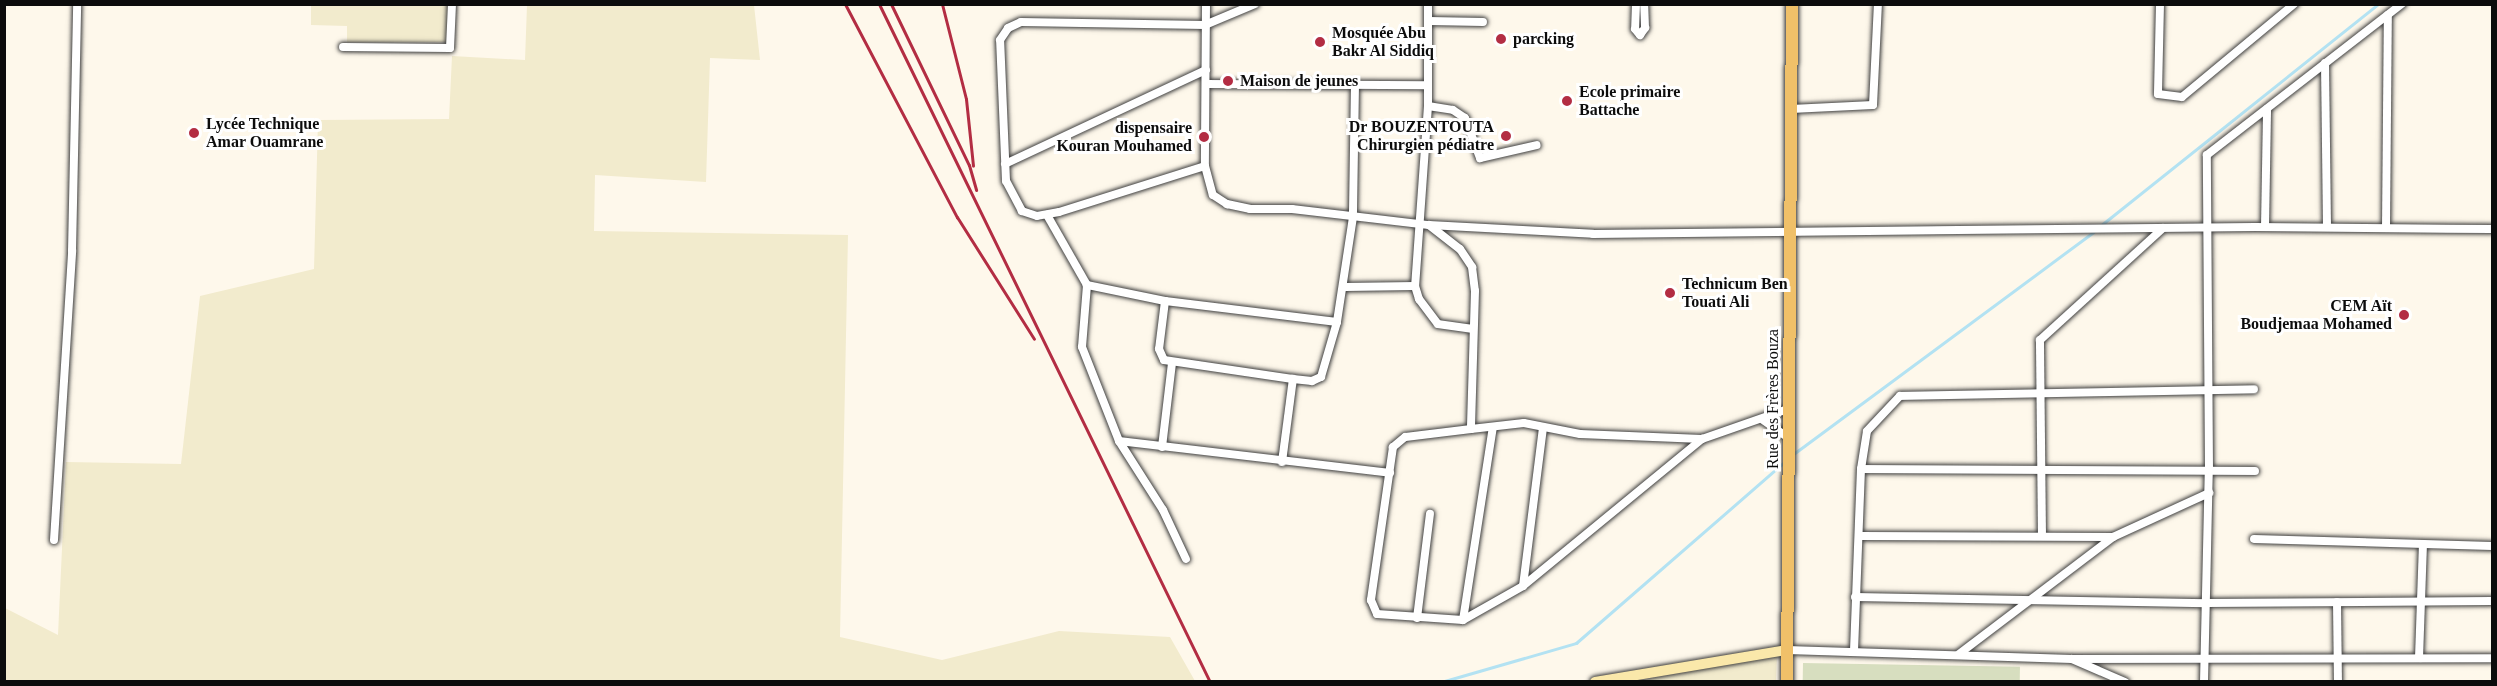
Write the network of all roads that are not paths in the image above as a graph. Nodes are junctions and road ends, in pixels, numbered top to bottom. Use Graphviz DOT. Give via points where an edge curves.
graph roads {
  1 [pos="77,4"];
  2 [pos="452,4"];
  3 [pos="1206,4"];
  4 [pos="1255,4"];
  5 [pos="1428,4"];
  6 [pos="1636,4"];
  7 [pos="1644,4"];
  8 [pos="1792,4"];
  9 [pos="1878,4"];
  10 [pos="2160,4"];
  11 [pos="2294,4"];
  12 [pos="2402,4"];
  13 [pos="2388,15"];
  14 [pos="1429,21"];
  15 [pos="1483,22"];
  16 [pos="1205,24"];
  17 [pos="343,47"];
  18 [pos="2325,63"];
  19 [pos="1206,70"];
  20 [pos="1206,84"];
  21 [pos="1355,84"];
  22 [pos="1428,85"];
  23 [pos="1428,106"];
  24 [pos="1791,109"];
  25 [pos="2267,109"];
  26 [pos="1537,145"];
  27 [pos="1005,164"];
  28 [pos="1205,171"];
  29 [pos="1047,215"];
  30 [pos="1353,217"];
  31 [pos="1420,224"];
  32 [pos="1429,225"];
  33 [pos="2208,227"];
  34 [pos="2265,227"];
  35 [pos="2327,227"];
  36 [pos="2163,228"];
  37 [pos="2386,228"];
  38 [pos="2493,229"];
  39 [pos="1790,233"];
  40 [pos="1087,285"];
  41 [pos="1415,286"];
  42 [pos="1345,287"];
  43 [pos="1165,301"];
  44 [pos="1337,322"];
  45 [pos="1473,329"];
  46 [pos="1172,363"];
  47 [pos="1293,379"];
  48 [pos="2254,389"];
  49 [pos="2208,390"];
  50 [pos="2040,393"];
  51 [pos="1791,408"];
  52 [pos="1763,420"];
  53 [pos="1493,427"];
  54 [pos="1543,428"];
  55 [pos="1471,429"];
  56 [pos="1701,439"];
  57 [pos="1119,441"];
  58 [pos="1790,443"];
  59 [pos="1162,447"];
  60 [pos="1282,462"];
  61 [pos="2042,468"];
  62 [pos="2209,468"];
  63 [pos="1861,469"];
  64 [pos="2255,471"];
  65 [pos="1390,473"];
  66 [pos="2209,493"];
  67 [pos="1430,514"];
  68 [pos="1860,536"];
  69 [pos="2042,536"];
  70 [pos="2113,537"];
  71 [pos="2254,539"];
  72 [pos="54,540"];
  73 [pos="2423,544"];
  74 [pos="2493,546"];
  75 [pos="1186,559"];
  76 [pos="1523,586"];
  77 [pos="1855,597"];
  78 [pos="2028,602"];
  79 [pos="2337,602"];
  80 [pos="2420,602"];
  81 [pos="2493,602"];
  82 [pos="2207,603"];
  83 [pos="1418,618"];
  84 [pos="1463,620"];
  85 [pos="1787,650"];
  86 [pos="1854,651"];
  87 [pos="1959,654"];
  88 [pos="2204,656"];
  89 [pos="2338,657"];
  90 [pos="2419,658"];
  91 [pos="2493,658"];
  92 [pos="2072,659"];
  93 [pos="1595,681"];
  94 [pos="1787,681"];
  95 [pos="2126,681"];
  96 [pos="2204,681"];
  97 [pos="2338,681"];
  1 -- 72 [label="street" via="72,251"];
  2 -- 17 [label="street" via="450,48"];
  3 -- 16 [label="street"];
  4 -- 16 [label="street"];
  5 -- 14 [label="street"];
  6 -- 7 [label="street" via="1635,29 1641,35 1645,28"];
  8 -- 24 [label="main road, Rue des Frères Bouza"];
  9 -- 24 [label="street" via="1873,105"];
  10 -- 11 [label="street" via="2158,94 2182,97"];
  12 -- 13 [label="street"];
  13 -- 18 [label="street"];
  13 -- 37 [label="street"];
  14 -- 15 [label="street"];
  14 -- 22 [label="street"];
  16 -- 19 [label="street"];
  16 -- 27 [label="street" via="1031,21 1008,28 999,46"];
  18 -- 25 [label="street"];
  18 -- 35 [label="street"];
  19 -- 20 [label="street"];
  19 -- 27 [label="street"];
  20 -- 21 [label="street"];
  20 -- 28 [label="street"];
  21 -- 22 [label="street"];
  21 -- 30 [label="street"];
  22 -- 23 [label="street"];
  23 -- 26 [label="street" via="1453,110 1465,118 1480,158"];
  23 -- 31 [label="street"];
  24 -- 39 [label="main road, Rue des Frères Bouza"];
  25 -- 33 [label="street" via="2207,155"];
  25 -- 34 [label="street"];
  27 -- 29 [label="street" via="1014,203 1031,215"];
  28 -- 29 [label="street"];
  28 -- 30 [label="street" via="1213,195 1236,207"];
  29 -- 40 [label="street"];
  30 -- 31 [label="street"];
  30 -- 42 [label="street"];
  31 -- 32 [label="street"];
  31 -- 41 [label="street"];
  32 -- 39 [label="street" via="1593,234"];
  32 -- 45 [label="street" via="1460,249 1472,267"];
  33 -- 34 [label="street"];
  33 -- 36 [label="street"];
  33 -- 49 [label="street"];
  34 -- 35 [label="street"];
  35 -- 37 [label="street"];
  36 -- 39 [label="street"];
  36 -- 50 [label="street" via="2040,340"];
  37 -- 38 [label="street"];
  39 -- 51 [label="main road, Rue des Frères Bouza"];
  40 -- 43 [label="street"];
  40 -- 57 [label="street" via="1083,357"];
  41 -- 42 [label="street"];
  41 -- 45 [label="street" via="1419,299 1438,324"];
  42 -- 44 [label="street"];
  43 -- 44 [label="street"];
  43 -- 46 [label="street" via="1159,349 1161,358"];
  44 -- 47 [label="street" via="1321,377 1312,381"];
  45 -- 55 [label="street"];
  46 -- 47 [label="street"];
  46 -- 59 [label="street"];
  47 -- 60 [label="street"];
  48 -- 49 [label="street"];
  49 -- 50 [label="street"];
  49 -- 62 [label="street"];
  50 -- 61 [label="street"];
  50 -- 63 [label="street" via="1900,396 1867,431"];
  51 -- 52 [label="street"];
  51 -- 58 [label="main road, Rue des Frères Bouza"];
  52 -- 56 [label="street"];
  52 -- 58 [label="street"];
  53 -- 54 [label="street" via="1516,423"];
  53 -- 55 [label="street"];
  53 -- 84 [label="street"];
  54 -- 56 [label="street" via="1619,438"];
  54 -- 76 [label="street"];
  55 -- 65 [label="street" via="1400,439 1393,447"];
  56 -- 76 [label="street"];
  57 -- 59 [label="street"];
  57 -- 75 [label="street" via="1163,510"];
  58 -- 85 [label="main road, Rue des Frères Bouza"];
  59 -- 60 [label="street"];
  60 -- 65 [label="street"];
  61 -- 62 [label="street"];
  61 -- 63 [label="street"];
  61 -- 69 [label="street"];
  62 -- 64 [label="street"];
  62 -- 66 [label="street"];
  63 -- 68 [label="street"];
  65 -- 83 [label="street" via="1371,604 1380,615"];
  66 -- 70 [label="street"];
  66 -- 82 [label="street"];
  67 -- 83 [label="street"];
  68 -- 69 [label="street"];
  68 -- 77 [label="street"];
  69 -- 70 [label="street"];
  70 -- 78 [label="street"];
  71 -- 73 [label="street"];
  73 -- 74 [label="street"];
  73 -- 80 [label="street"];
  76 -- 84 [label="street"];
  77 -- 78 [label="street"];
  77 -- 86 [label="street"];
  78 -- 82 [label="street"];
  78 -- 87 [label="street"];
  79 -- 80 [label="street"];
  79 -- 82 [label="street"];
  79 -- 89 [label="street"];
  80 -- 81 [label="street"];
  80 -- 90 [label="street"];
  82 -- 88 [label="street"];
  83 -- 84 [label="street"];
  85 -- 86 [label="street"];
  85 -- 93 [label="main road"];
  85 -- 94 [label="main road, Rue des Frères Bouza"];
  86 -- 87 [label="street"];
  87 -- 92 [label="street"];
  88 -- 89 [label="street"];
  88 -- 92 [label="street"];
  88 -- 96 [label="street"];
  89 -- 90 [label="street"];
  89 -- 97 [label="street"];
  90 -- 91 [label="street"];
  92 -- 95 [label="street"];
}
